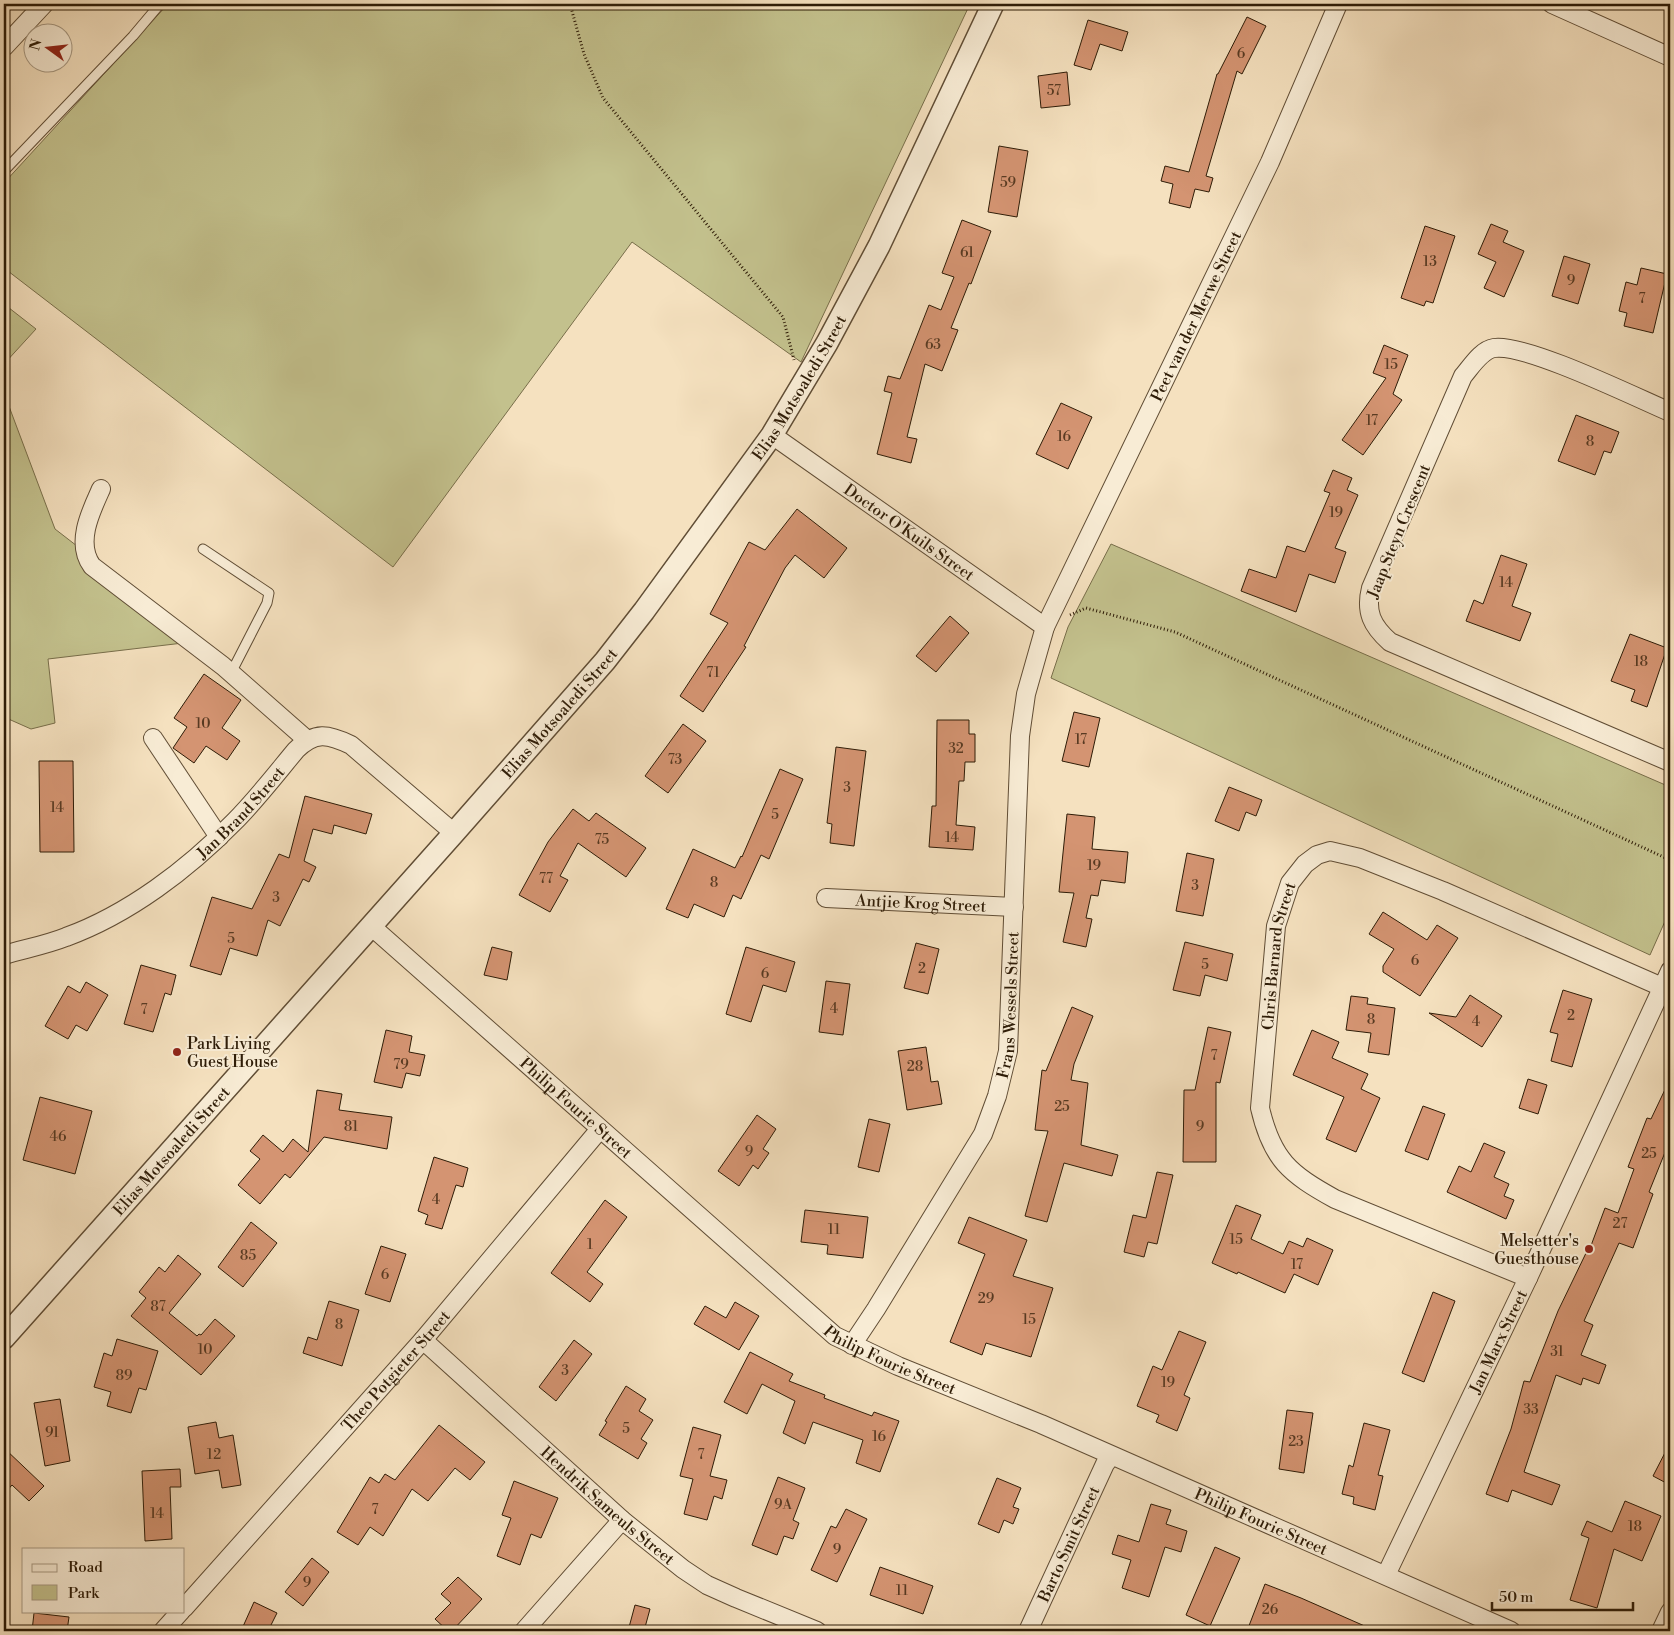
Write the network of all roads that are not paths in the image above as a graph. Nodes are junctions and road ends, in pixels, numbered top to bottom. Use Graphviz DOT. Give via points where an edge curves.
graph roads {
  1 [pos="44,4"];
  2 [pos="160,4"];
  3 [pos="994,4"];
  4 [pos="1338,4"];
  5 [pos="1552,4"];
  6 [pos="4,47"];
  7 [pos="1670,58"];
  8 [pos="4,171"];
  9 [pos="1670,412"];
  10 [pos="772,435"];
  11 [pos="101,489"];
  12 [pos="203,549"];
  13 [pos="1045,627"];
  14 [pos="231,673"];
  15 [pos="152,738"];
  16 [pos="306,739"];
  17 [pos="1670,762"];
  18 [pos="454,833"];
  19 [pos="219,837"];
  20 [pos="826,898"];
  21 [pos="1014,907"];
  22 [pos="371,926"];
  23 [pos="4,955"];
  24 [pos="1670,971"];
  25 [pos="1662,987"];
  26 [pos="600,1129"];
  27 [pos="1528,1278"];
  28 [pos="4,1338"];
  29 [pos="423,1340"];
  30 [pos="852,1345"];
  31 [pos="1111,1456"];
  32 [pos="622,1520"];
  33 [pos="1386,1576"];
  34 [pos="185,1607"];
  35 [pos="180,1612"];
  36 [pos="1670,1612"];
  37 [pos="163,1631"];
  38 [pos="524,1631"];
  39 [pos="814,1631"];
  40 [pos="1028,1631"];
  41 [pos="1510,1631"];
  42 [pos="1661,1631"];
  1 -- 6 [label="street"];
  2 -- 8 [label="lane"];
  3 -- 10 [label="street, Elias Motsoaledi Street" via="879,246"];
  4 -- 13 [label="street, Peet van der Merwe Street" via="1270,162"];
  5 -- 7 [label="street"];
  9 -- 17 [label="street, Jaap Steyn Crescent" via="1512,348 1492,348 1480,356 1463,376 1371,588 1368,614 1376,630 1390,642"];
  10 -- 13 [label="street, Doctor O'Kuils Street"];
  10 -- 18 [label="street, Elias Motsoaledi Street" via="605,661"];
  11 -- 14 [label="street" via="87,523 90,564"];
  12 -- 14 [label="lane" via="269,593"];
  13 -- 21 [label="street, Frans Wessels Street" via="1026,694 1020,736"];
  14 -- 16 [label="street"];
  15 -- 19 [label="street"];
  16 -- 18 [label="street" via="324,736 351,745"];
  16 -- 19 [label="street, Jan Brand Street"];
  18 -- 22 [label="street, Elias Motsoaledi Street"];
  19 -- 23 [label="street, Jan Brand Street" via="168,880 112,916 66,938"];
  20 -- 21 [label="street, Antjie Krog Street"];
  21 -- 30 [label="street, Frans Wessels Street" via="1008,1051 992,1114 966,1163"];
  22 -- 26 [label="street, Philip Fourie Street"];
  22 -- 28 [label="street, Elias Motsoaledi Street"];
  24 -- 25 [label="street, Jan Marx Street"];
  25 -- 27 [label="street, Jan Marx Street"];
  25 -- 27 [label="street, Chris Barnard Street" via="1360,858 1330,851 1317,855 1290,883 1276,926 1260,1108 1266,1135 1289,1169 1335,1199"];
  26 -- 29 [label="street, Theo Potgieter Street"];
  26 -- 30 [label="street, Philip Fourie Street" via="822,1326"];
  27 -- 33 [label="street, Jan Marx Street"];
  29 -- 32 [label="street, Hendrik Sameuls Street"];
  29 -- 34 [label="street, Theo Potgieter Street"];
  30 -- 31 [label="street, Philip Fourie Street"];
  31 -- 33 [label="street, Philip Fourie Street"];
  31 -- 40 [label="street, Barto Smit Street"];
  32 -- 38 [label="street"];
  32 -- 39 [label="street, Hendrik Sameuls Street" via="707,1585"];
  33 -- 41 [label="street, Philip Fourie Street"];
  35 -- 37 [label="street"];
  36 -- 42 [label="street"];
}
